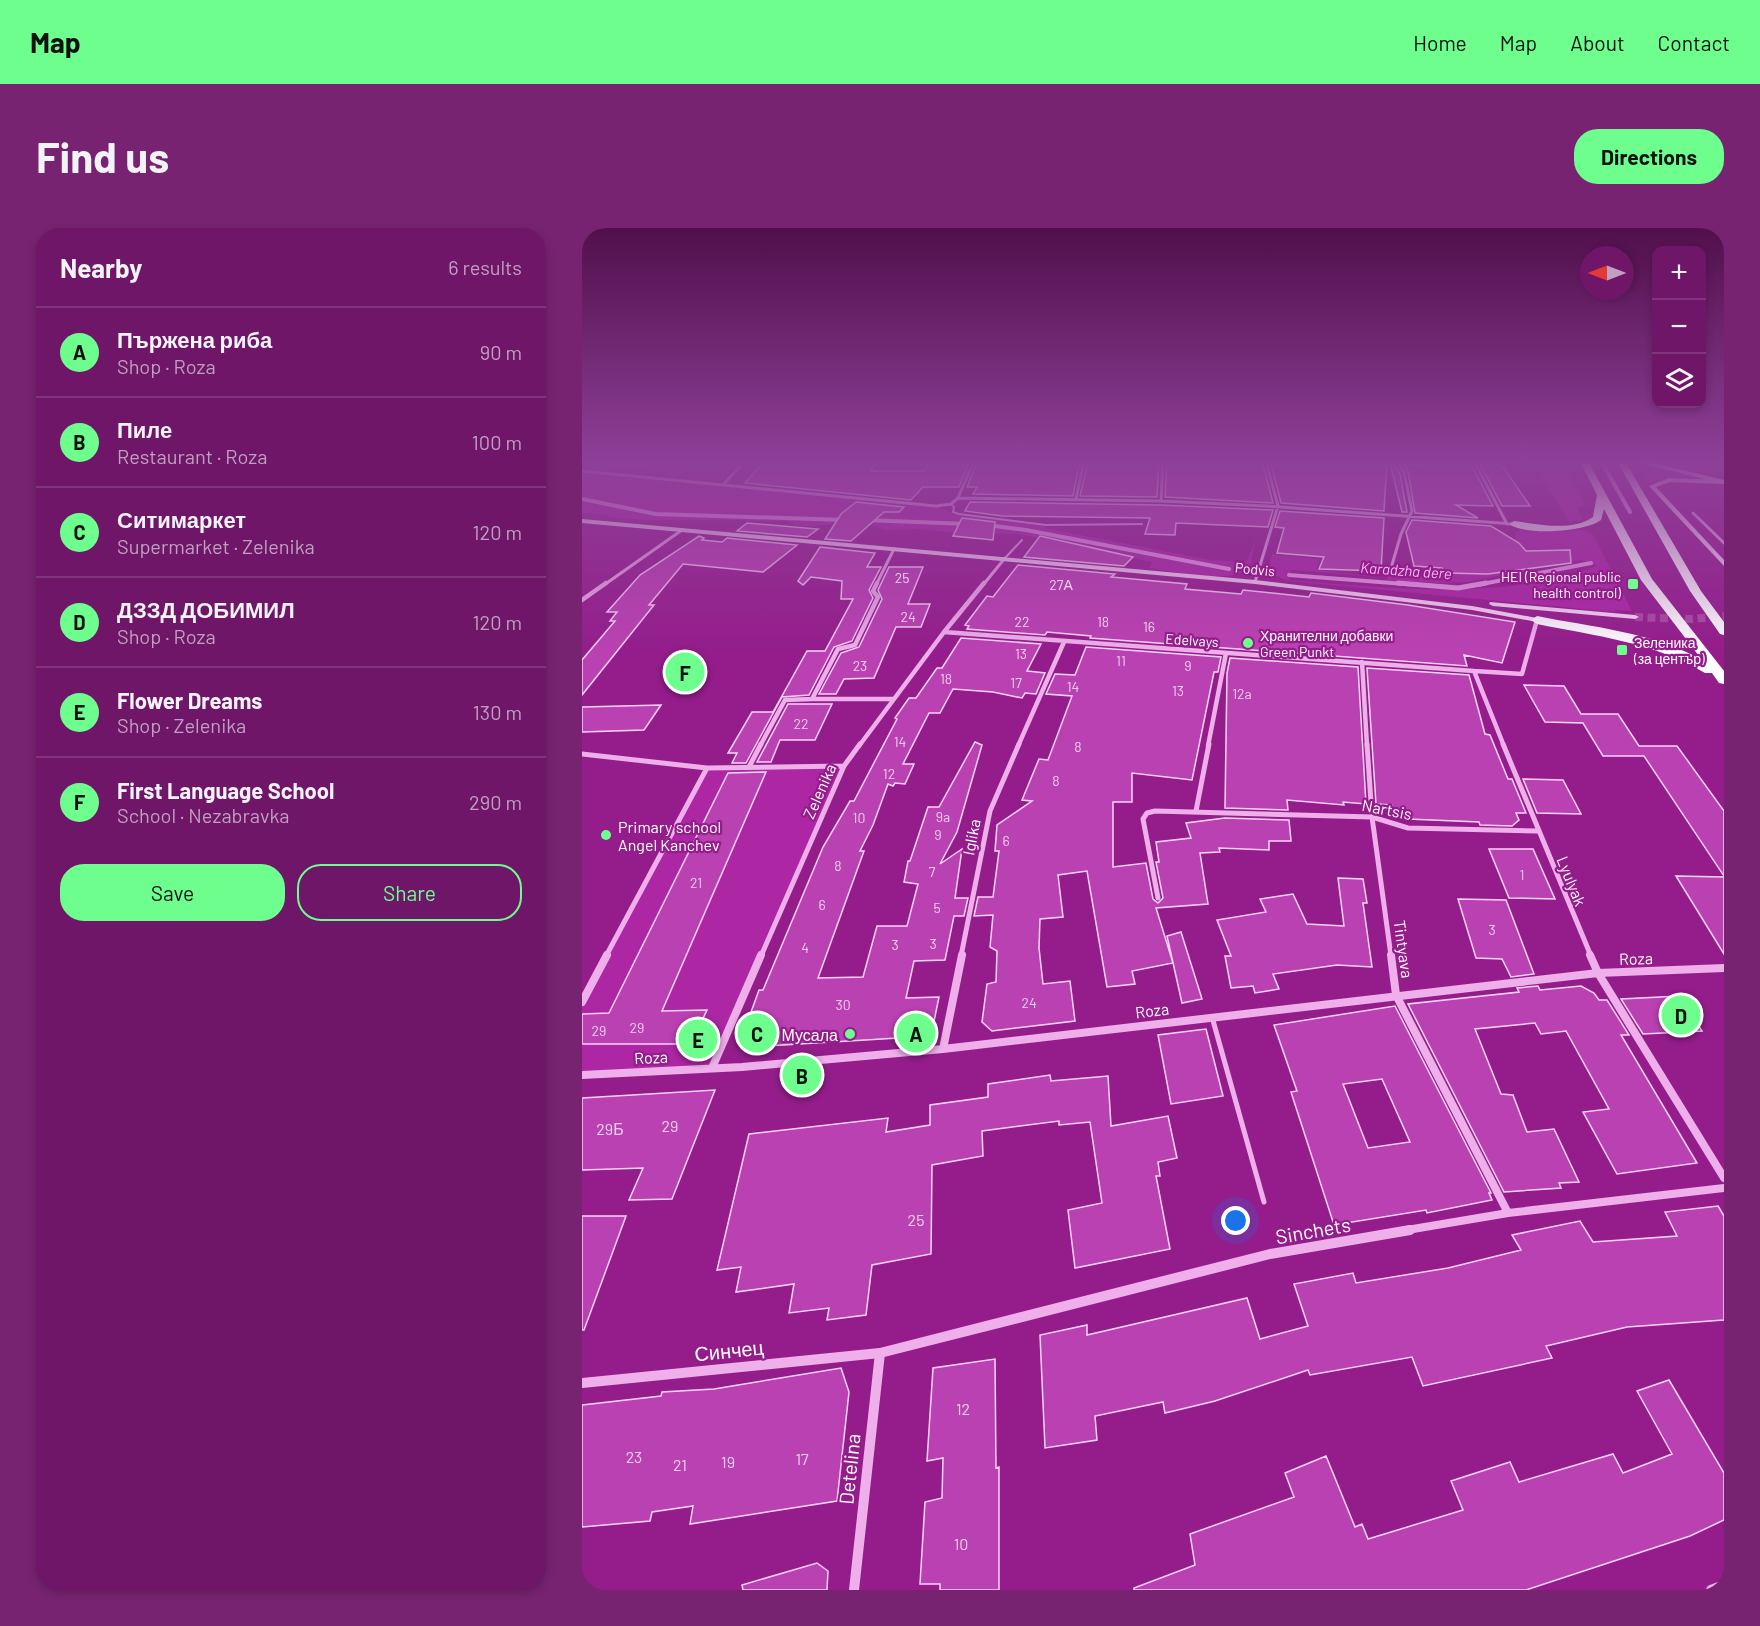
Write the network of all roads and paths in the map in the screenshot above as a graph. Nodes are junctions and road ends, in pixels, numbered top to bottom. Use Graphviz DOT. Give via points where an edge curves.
graph roads {
  1 [pos="622,525"];
  2 [pos="1051,525"];
  3 [pos="1142,525"];
  4 [pos="1272,525"];
  5 [pos="1406,525"];
  6 [pos="1522,525"];
  7 [pos="1587,525"];
  8 [pos="1618,525"];
  9 [pos="1657,525"];
  10 [pos="1688,525"];
  11 [pos="1705,525"];
  12 [pos="682,530"];
  13 [pos="1023,540"];
  14 [pos="1724,543"];
  15 [pos="894,549"];
  16 [pos="1005,558"];
  17 [pos="1724,564"];
  18 [pos="1389,575"];
  19 [pos="1256,579"];
  20 [pos="1274,584"];
  21 [pos="582,600"];
  22 [pos="1635,617"];
  23 [pos="1537,620"];
  24 [pos="944,632"];
  25 [pos="1724,632"];
  26 [pos="1064,642"];
  27 [pos="1227,653"];
  28 [pos="1362,662"];
  29 [pos="1474,671"];
  30 [pos="1724,680"];
  31 [pos="812,699"];
  32 [pos="894,699"];
  33 [pos="582,754"];
  34 [pos="844,766"];
  35 [pos="749,767"];
  36 [pos="707,768"];
  37 [pos="1196,811"];
  38 [pos="1372,817"];
  39 [pos="1538,831"];
  40 [pos="1158,898"];
  41 [pos="1724,968"];
  42 [pos="1598,973"];
  43 [pos="1396,995"];
  44 [pos="582,1002"];
  45 [pos="1212,1017"];
  46 [pos="943,1049"];
  47 [pos="712,1068"];
  48 [pos="582,1075"];
  49 [pos="1724,1178"];
  50 [pos="1724,1188"];
  51 [pos="1264,1202"];
  52 [pos="1508,1214"];
  53 [pos="880,1353"];
  54 [pos="582,1383"];
  55 [pos="1724,1585"];
  56 [pos="854,1590"];
  57 [pos="1711,1590"];
  1 -- 12 [label="street, Podvis"];
  2 -- 3 [label="lane"];
  4 -- 19 [label="street"];
  5 -- 18 [label="street"];
  6 -- 7 [label="highway"];
  8 -- 30 [label="highway" via="1647,580"];
  9 -- 25 [label="highway"];
  10 -- 17 [label="street"];
  11 -- 14 [label="street"];
  12 -- 15 [label="street, Podvis"];
  12 -- 21 [label="street"];
  13 -- 16 [label="lane"];
  15 -- 16 [label="street, Podvis"];
  15 -- 31 [label="street" via="873,591 878,597 855,645 838,650"];
  16 -- 19 [label="street, Podvis"];
  16 -- 24 [label="street, Zelenika"];
  19 -- 20 [label="street, Podvis"];
  20 -- 22 [label="street"];
  20 -- 23 [label="street, Podvis"];
  23 -- 29 [label="street" via="1522,674"];
  23 -- 30 [label="highway" via="1661,647 1700,663"];
  24 -- 26 [label="street, Edelvays"];
  24 -- 32 [label="street, Zelenika"];
  26 -- 27 [label="street, Edelvays"];
  26 -- 46 [label="street, Iglika" via="990,811"];
  27 -- 28 [label="street, Edelvays"];
  27 -- 37 [label="street"];
  28 -- 29 [label="street, Edelvays"];
  28 -- 38 [label="street, Tintyava"];
  29 -- 39 [label="street, Lyulyak"];
  31 -- 32 [label="street"];
  31 -- 35 [label="street" via="785,700"];
  32 -- 34 [label="street, Zelenika"];
  33 -- 36 [label="street"];
  34 -- 35 [label="street"];
  34 -- 47 [label="street, Zelenika"];
  35 -- 36 [label="street"];
  36 -- 44 [label="street"];
  37 -- 38 [label="street, Nartsis"];
  37 -- 40 [label="street, Nartsis" via="1155,811 1143,819"];
  38 -- 39 [label="street, Nartsis" via="1408,828"];
  38 -- 43 [label="street, Tintyava"];
  39 -- 42 [label="street, Lyulyak"];
  41 -- 42 [label="street, Roza"];
  42 -- 43 [label="street, Roza"];
  42 -- 49 [label="street, Lyulyak"];
  43 -- 45 [label="street, Roza"];
  43 -- 52 [label="street, Tintyava"];
  45 -- 46 [label="street, Roza"];
  45 -- 51 [label="lane"];
  46 -- 47 [label="street, Roza"];
  47 -- 48 [label="street, Roza"];
  50 -- 52 [label="street, Sinchets"];
  52 -- 53 [label="street, Sinchets" via="1270,1254"];
  53 -- 54 [label="street, Синчец"];
  53 -- 56 [label="street, Detelina"];
  55 -- 57 [label="street"];
}
